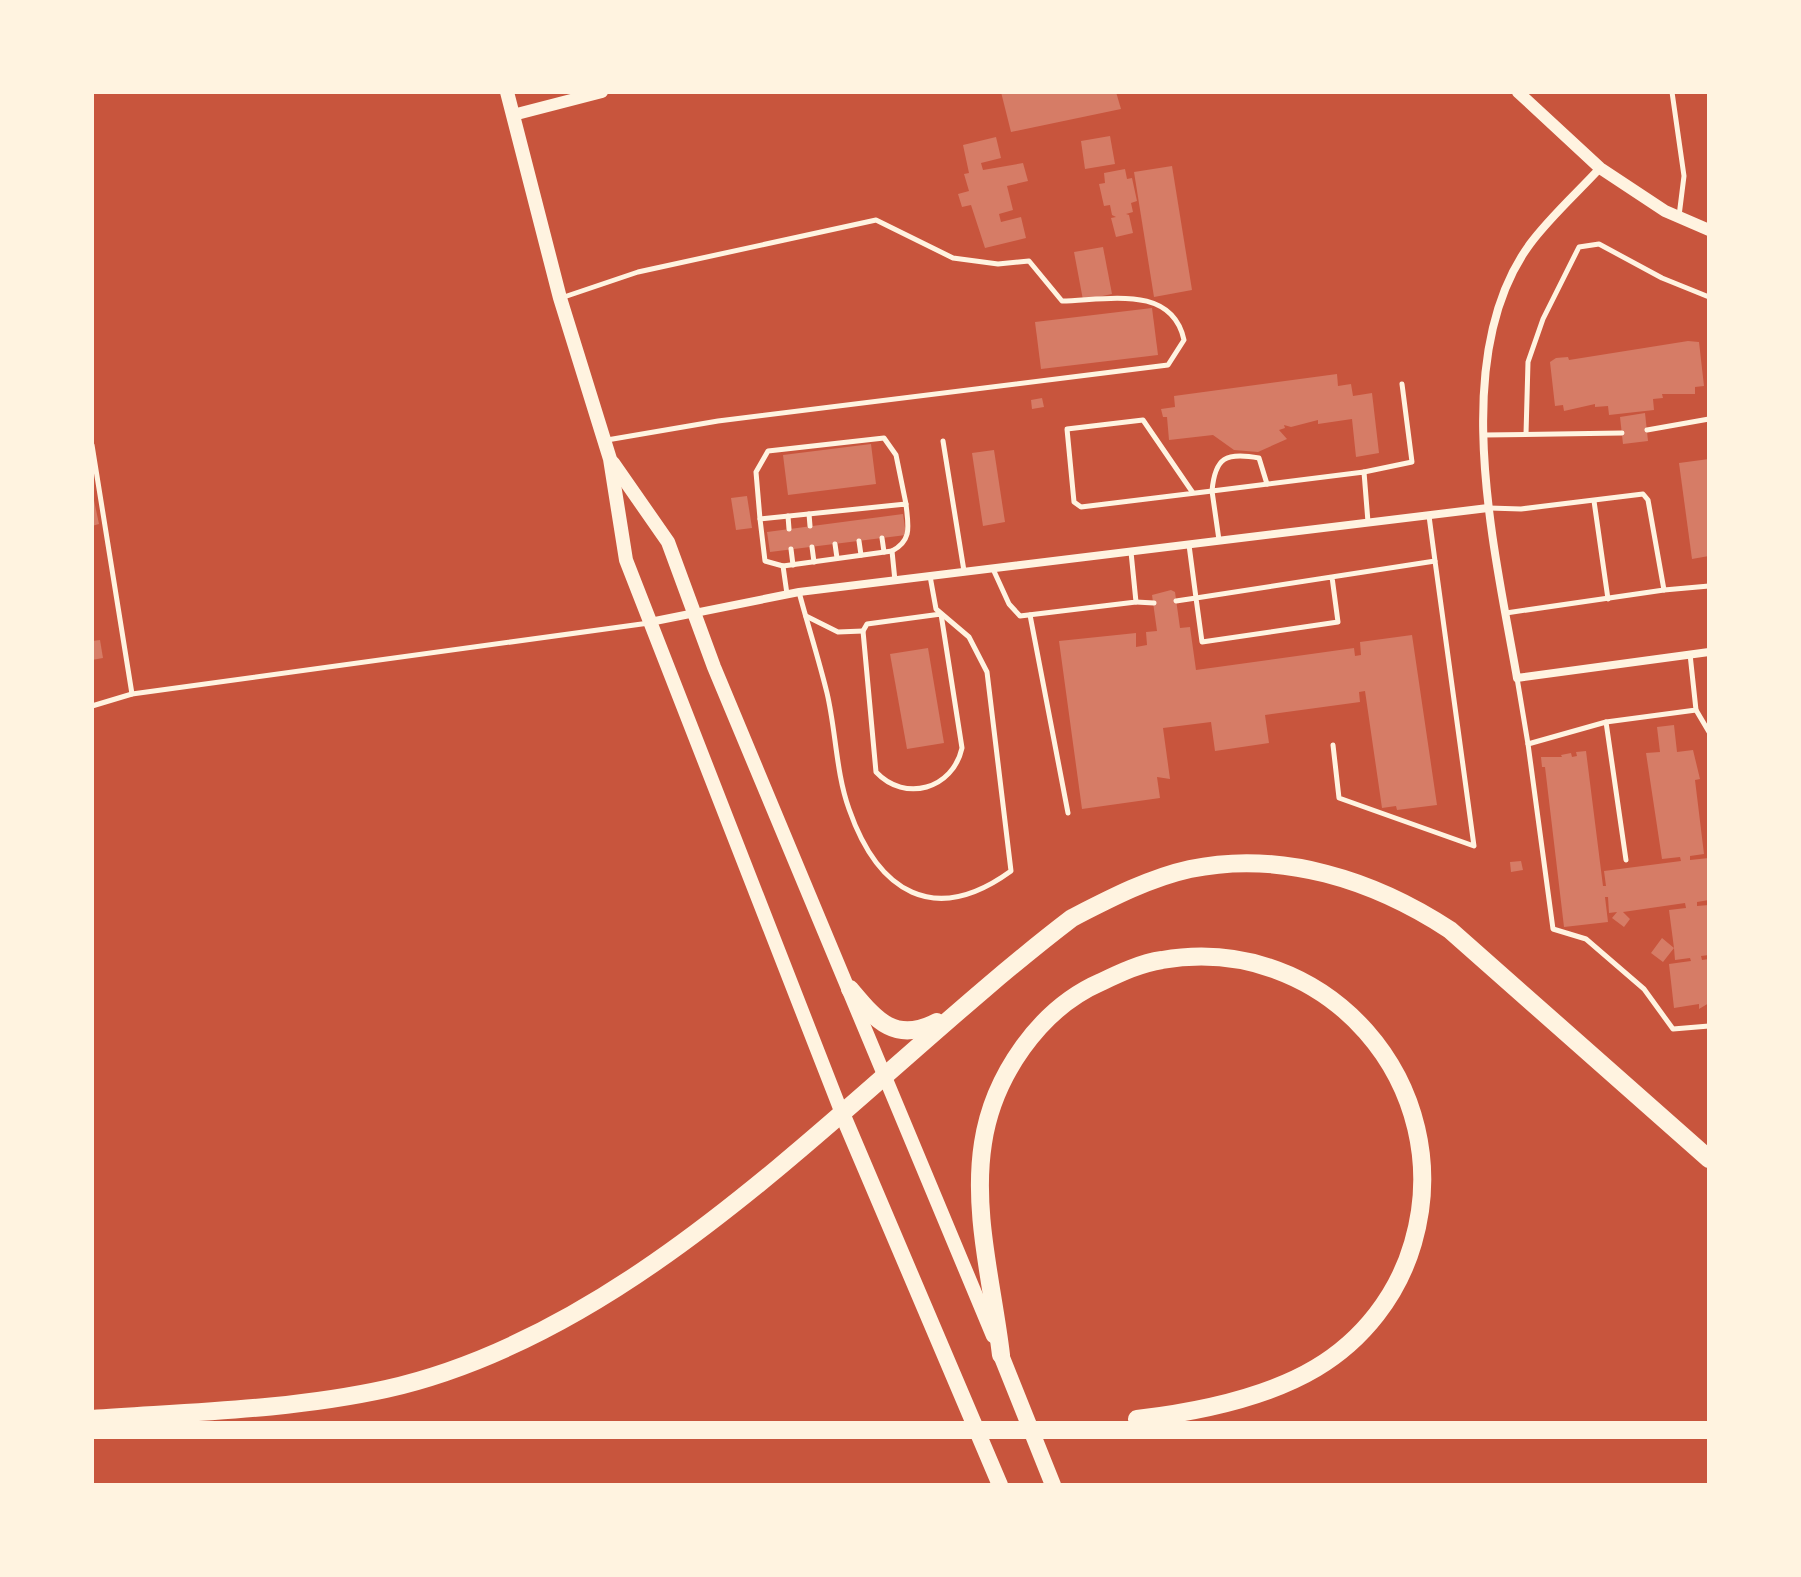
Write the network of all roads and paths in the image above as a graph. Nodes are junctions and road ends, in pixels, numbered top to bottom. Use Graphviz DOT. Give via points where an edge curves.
graph roads {
  1 [pos="507,92"];
  2 [pos="602,92"];
  3 [pos="1518,92"];
  4 [pos="1672,92"];
  5 [pos="513,115"];
  6 [pos="1600,168"];
  7 [pos="1679,217"];
  8 [pos="1709,230"];
  9 [pos="1709,297"];
  10 [pos="560,298"];
  11 [pos="1402,384"];
  12 [pos="1709,419"];
  13 [pos="1647,430"];
  14 [pos="1622,433"];
  15 [pos="1526,434"];
  16 [pos="1484,435"];
  17 [pos="604,440"];
  18 [pos="943,441"];
  19 [pos="92,445"];
  20 [pos="610,459"];
  21 [pos="1364,472"];
  22 [pos="1267,484"];
  23 [pos="1212,491"];
  24 [pos="1193,493"];
  25 [pos="1594,501"];
  26 [pos="906,504"];
  27 [pos="879,507"];
  28 [pos="1488,508"];
  29 [pos="856,509"];
  30 [pos="831,512"];
  31 [pos="809,514"];
  32 [pos="1429,515"];
  33 [pos="788,516"];
  34 [pos="880,517"];
  35 [pos="760,519"];
  36 [pos="857,520"];
  37 [pos="1368,522"];
  38 [pos="832,523"];
  39 [pos="810,526"];
  40 [pos="789,529"];
  41 [pos="882,538"];
  42 [pos="1219,540"];
  43 [pos="859,541"];
  44 [pos="835,544"];
  45 [pos="1189,545"];
  46 [pos="812,547"];
  47 [pos="791,549"];
  48 [pos="892,551"];
  49 [pos="884,552"];
  50 [pos="1131,552"];
  51 [pos="861,555"];
  52 [pos="837,558"];
  53 [pos="1435,561"];
  54 [pos="814,562"];
  55 [pos="793,565"];
  56 [pos="783,566"];
  57 [pos="993,569"];
  58 [pos="964,572"];
  59 [pos="930,576"];
  60 [pos="1332,577"];
  61 [pos="895,581"];
  62 [pos="1709,586"];
  63 [pos="1664,590"];
  64 [pos="799,592"];
  65 [pos="787,594"];
  66 [pos="1196,598"];
  67 [pos="1608,599"];
  68 [pos="1176,601"];
  69 [pos="1136,602"];
  70 [pos="1154,603"];
  71 [pos="694,611"];
  72 [pos="1506,613"];
  73 [pos="941,614"];
  74 [pos="805,615"];
  75 [pos="1030,615"];
  76 [pos="650,622"];
  77 [pos="863,631"];
  78 [pos="1709,652"];
  79 [pos="1690,653"];
  80 [pos="1517,678"];
  81 [pos="132,694"];
  82 [pos="92,706"];
  83 [pos="1696,710"];
  84 [pos="1606,722"];
  85 [pos="1709,732"];
  86 [pos="1528,744"];
  87 [pos="1333,745"];
  88 [pos="1068,813"];
  89 [pos="1626,860"];
  90 [pos="850,989"];
  91 [pos="957,1011"];
  92 [pos="1709,1026"];
  93 [pos="886,1074"];
  94 [pos="841,1111"];
  95 [pos="1709,1159"];
  96 [pos="1001,1355"];
  97 [pos="92,1419"];
  98 [pos="1102,1428"];
  99 [pos="92,1430"];
  100 [pos="1709,1430"];
  101 [pos="1000,1485"];
  102 [pos="1053,1485"];
  1 -- 5 [label="main road"];
  2 -- 5 [label="street"];
  3 -- 6 [label="street"];
  4 -- 7 [label="lane" via="1684,176"];
  5 -- 10 [label="main road"];
  6 -- 7 [label="street"];
  6 -- 16 [label="street" via="1530,244 1509,280 1487,352"];
  7 -- 8 [label="street"];
  9 -- 15 [label="lane" via="1599,244 1579,247 1528,362"];
  10 -- 17 [label="main road"];
  10 -- 17 [label="lane" via="638,272 876,220 953,258 998,264 1029,261 1062,301 1159,303 1180,320 1184,340 1168,365"];
  11 -- 21 [label="lane" via="1412,462"];
  12 -- 13 [label="lane"];
  14 -- 15 [label="lane"];
  15 -- 16 [label="lane"];
  16 -- 28 [label="street"];
  17 -- 20 [label="main road"];
  18 -- 58 [label="lane"];
  19 -- 81 [label="lane"];
  20 -- 71 [label="main road" via="668,542"];
  20 -- 76 [label="main road" via="626,560"];
  21 -- 22 [label="lane"];
  21 -- 37 [label="lane"];
  22 -- 23 [label="lane"];
  22 -- 23 [label="lane" via="1259,458 1231,455 1214,472"];
  23 -- 24 [label="lane"];
  23 -- 42 [label="lane"];
  24 -- 24 [label="lane" via="1081,507 1074,502 1067,429 1138,418"];
  25 -- 28 [label="lane"];
  25 -- 63 [label="lane" via="1643,494 1648,500"];
  25 -- 67 [label="lane"];
  26 -- 27 [label="lane"];
  26 -- 35 [label="lane" via="896,455 884,438 768,451 756,472"];
  26 -- 48 [label="lane" via="909,532 903,545"];
  27 -- 29 [label="lane"];
  27 -- 34 [label="lane"];
  28 -- 32 [label="street"];
  28 -- 72 [label="street"];
  29 -- 30 [label="lane"];
  29 -- 36 [label="lane"];
  30 -- 31 [label="lane"];
  30 -- 38 [label="lane"];
  31 -- 33 [label="lane"];
  31 -- 39 [label="lane"];
  32 -- 37 [label="street"];
  32 -- 53 [label="lane"];
  33 -- 35 [label="lane"];
  33 -- 40 [label="lane"];
  35 -- 56 [label="lane" via="765,561"];
  37 -- 42 [label="street"];
  41 -- 49 [label="lane"];
  42 -- 45 [label="street"];
  43 -- 51 [label="lane"];
  44 -- 52 [label="lane"];
  45 -- 50 [label="street"];
  45 -- 66 [label="lane"];
  46 -- 54 [label="lane"];
  47 -- 55 [label="lane"];
  48 -- 49 [label="lane"];
  48 -- 61 [label="lane"];
  49 -- 51 [label="lane"];
  50 -- 57 [label="street"];
  50 -- 69 [label="lane"];
  51 -- 52 [label="lane"];
  52 -- 54 [label="lane"];
  53 -- 60 [label="lane"];
  53 -- 87 [label="lane" via="1474,846 1339,798"];
  54 -- 55 [label="lane"];
  55 -- 56 [label="lane"];
  56 -- 65 [label="lane"];
  57 -- 58 [label="street"];
  57 -- 75 [label="lane" via="1009,604 1020,616"];
  58 -- 59 [label="street"];
  59 -- 61 [label="street"];
  59 -- 73 [label="lane"];
  60 -- 66 [label="lane"];
  60 -- 66 [label="lane" via="1338,622 1202,642"];
  61 -- 64 [label="street"];
  62 -- 63 [label="lane"];
  63 -- 67 [label="lane"];
  64 -- 65 [label="street"];
  64 -- 74 [label="lane"];
  65 -- 71 [label="street"];
  66 -- 68 [label="lane"];
  67 -- 72 [label="lane"];
  69 -- 70 [label="lane"];
  69 -- 75 [label="lane"];
  71 -- 76 [label="street"];
  71 -- 90 [label="main road"];
  72 -- 80 [label="street"];
  73 -- 74 [label="lane" via="969,637 987,672 1011,871 985,890 953,899 913,896 864,844 848,807 827,693"];
  73 -- 77 [label="lane" via="867,624"];
  73 -- 77 [label="lane" via="962,748 952,774 911,789 885,781 876,772"];
  74 -- 77 [label="lane" via="838,632"];
  75 -- 88 [label="lane"];
  76 -- 81 [label="lane"];
  76 -- 94 [label="main road"];
  78 -- 79 [label="street"];
  79 -- 80 [label="street"];
  79 -- 83 [label="lane"];
  80 -- 86 [label="lane"];
  81 -- 82 [label="lane"];
  83 -- 84 [label="lane"];
  83 -- 85 [label="lane"];
  84 -- 86 [label="lane"];
  84 -- 89 [label="lane"];
  86 -- 92 [label="lane" via="1553,929 1586,939 1644,989 1673,1029"];
  90 -- 91 [label="highway" via="879,1022 903,1031 928,1027"];
  90 -- 93 [label="main road"];
  91 -- 93 [label="highway"];
  91 -- 95 [label="highway" via="1072,918 1123,893 1188,869 1284,865 1354,881 1411,904 1450,930"];
  93 -- 94 [label="highway"];
  93 -- 96 [label="main road"];
  94 -- 97 [label="highway" via="740,1197 608,1295 488,1355 388,1389 304,1404"];
  94 -- 101 [label="highway"];
  96 -- 98 [label="highway" via="983,1235 983,1142 995,1098 1040,1027 1094,985 1162,960 1252,962 1283,971 1332,999 1385,1057 1416,1121 1423,1191 1411,1251 1394,1291 1374,1319 1316,1368 1231,1402"];
  96 -- 102 [label="highway"];
  98 -- 99 [label="highway"];
  98 -- 100 [label="highway"];
}
